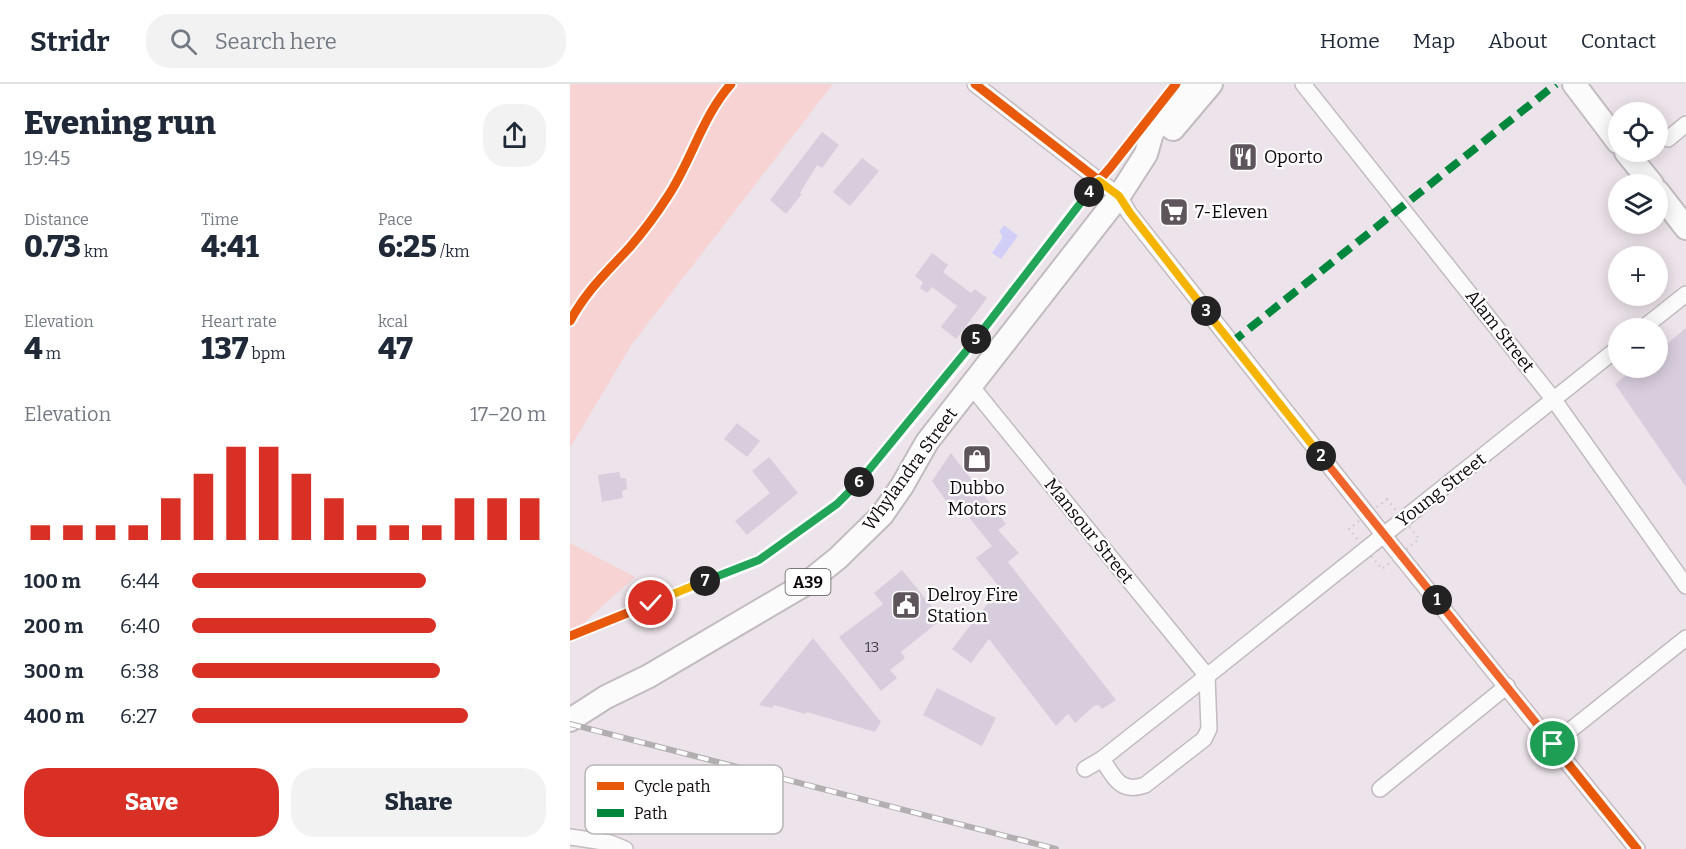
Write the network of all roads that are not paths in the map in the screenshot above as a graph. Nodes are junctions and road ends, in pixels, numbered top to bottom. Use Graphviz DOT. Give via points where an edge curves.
graph roads {
  1 [pos="975,84"];
  2 [pos="1190,84"];
  3 [pos="1211,84"];
  4 [pos="1303,84"];
  5 [pos="1574,84"];
  6 [pos="1686,124"];
  7 [pos="1608,129"];
  8 [pos="1668,139"];
  9 [pos="1139,147"];
  10 [pos="1634,162"];
  11 [pos="1644,174"];
  12 [pos="1119,196"];
  13 [pos="1668,205"];
  14 [pos="1686,228"];
  15 [pos="1686,294"];
  16 [pos="1656,318"];
  17 [pos="1608,356"];
  18 [pos="971,386"];
  19 [pos="1554,400"];
  20 [pos="1384,535"];
  21 [pos="1686,586"];
  22 [pos="1686,638"];
  23 [pos="1207,676"];
  24 [pos="1507,686"];
  25 [pos="570,720"];
  26 [pos="1553,744"];
  27 [pos="1101,759"];
  28 [pos="1085,769"];
  29 [pos="1380,789"];
  30 [pos="570,837"];
  31 [pos="625,849"];
  32 [pos="1637,849"];
  1 -- 12 [label="street"];
  2 -- 9 [label="highway, Whylandra Street / A39"];
  3 -- 9 [label="highway, Whylandra Street / A39" via="1162,142"];
  4 -- 19 [label="street, Alam Street"];
  5 -- 7 [label="highway"];
  6 -- 8 [label="street"];
  9 -- 12 [label="highway, Whylandra Street / A39"];
  10 -- 11 [label="highway"];
  12 -- 18 [label="highway, Whylandra Street / A39"];
  12 -- 20 [label="street"];
  13 -- 14 [label="highway"];
  15 -- 16 [label="street"];
  17 -- 19 [label="street, Young Street"];
  18 -- 23 [label="street, Mansour Street"];
  18 -- 25 [label="highway, Whylandra Street / A39" via="927,442 882,515 838,558 764,610"];
  19 -- 20 [label="street, Young Street"];
  19 -- 21 [label="street, Alam Street"];
  20 -- 23 [label="street, Young Street"];
  20 -- 24 [label="street"];
  22 -- 26 [label="street"];
  23 -- 27 [label="street, Young Street"];
  23 -- 27 [label="street" via="1209,729 1204,739 1138,788 1122,786"];
  24 -- 26 [label="street"];
  24 -- 29 [label="street"];
  26 -- 32 [label="street"];
  27 -- 28 [label="street, Young Street"];
  30 -- 31 [label="street"];
}
